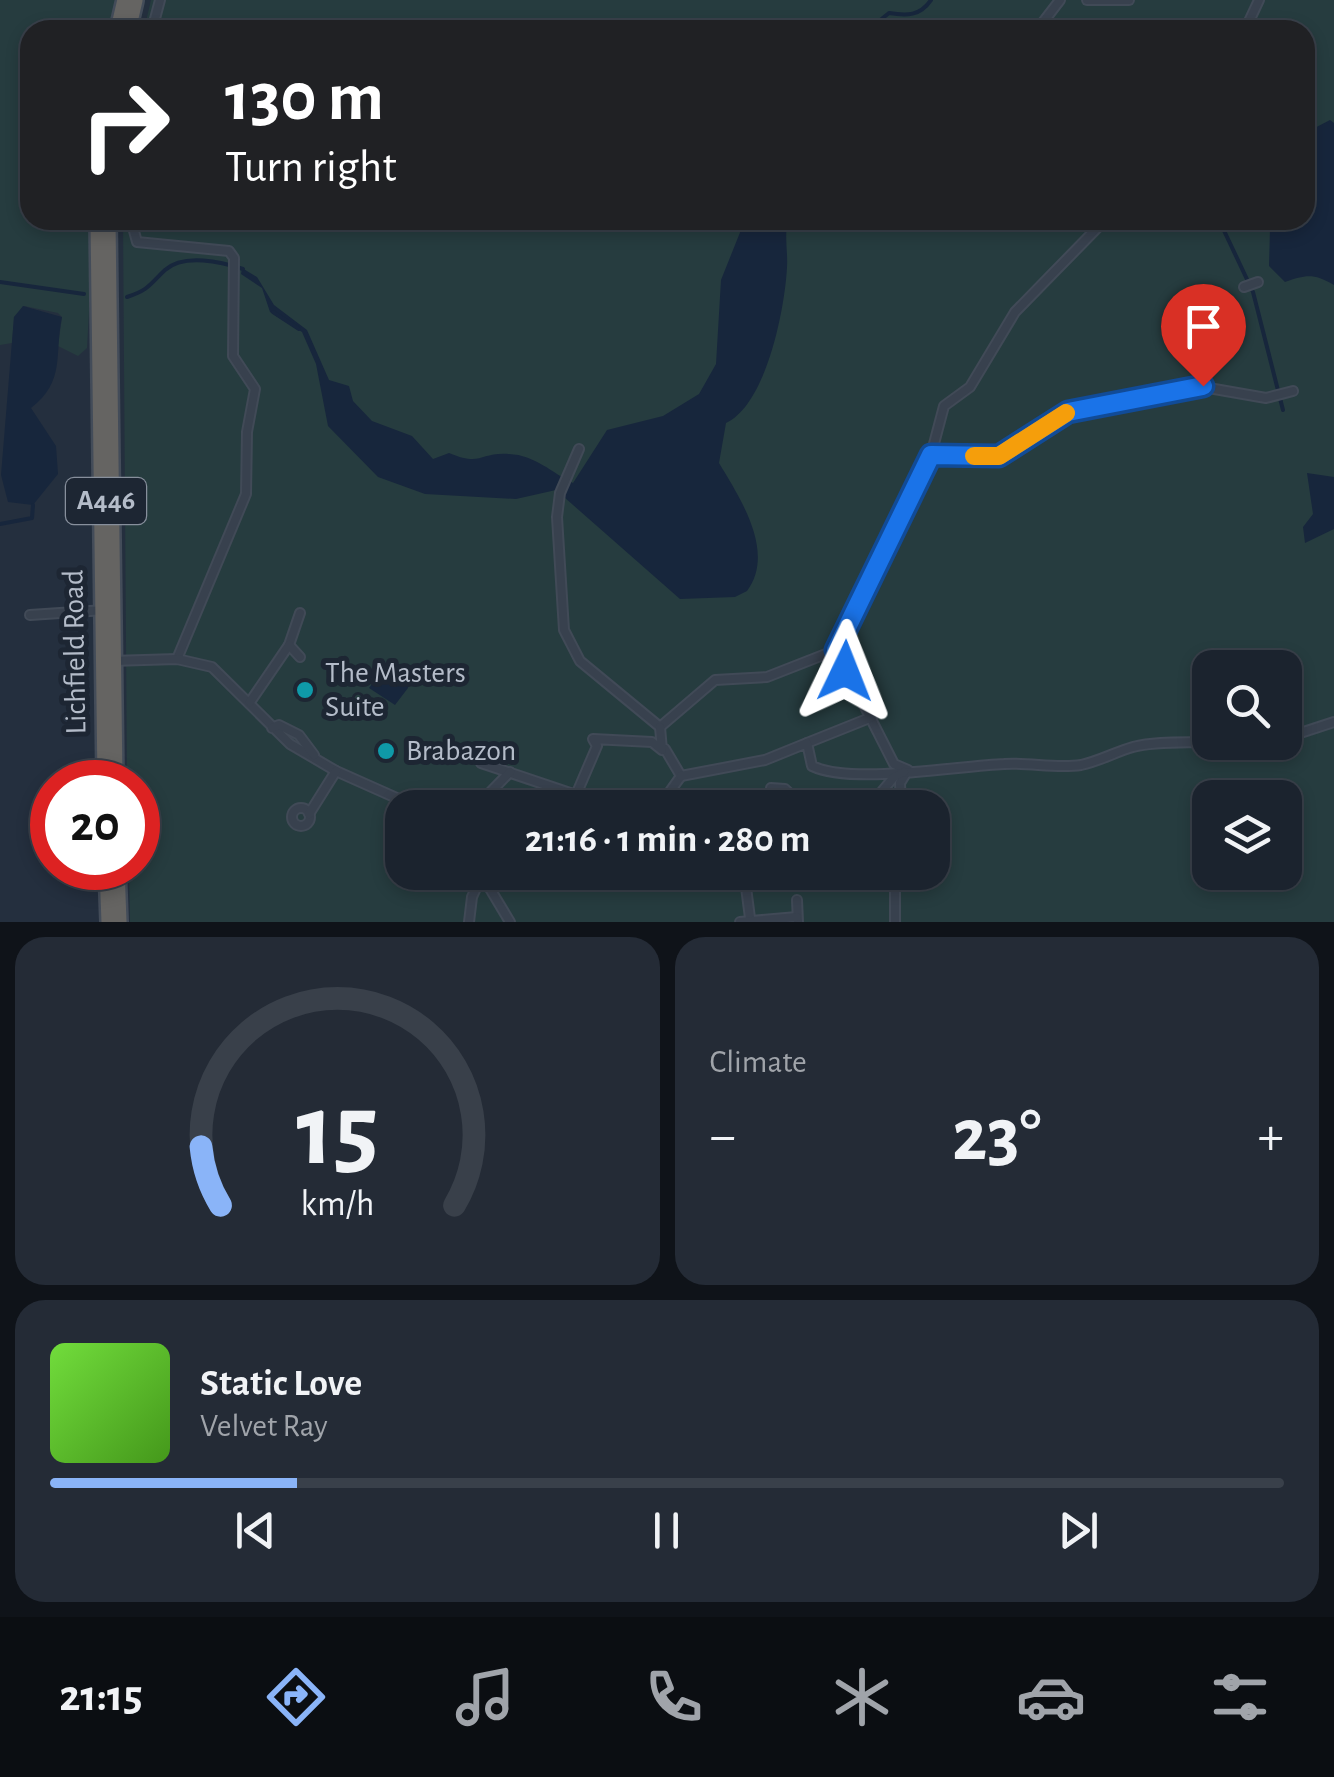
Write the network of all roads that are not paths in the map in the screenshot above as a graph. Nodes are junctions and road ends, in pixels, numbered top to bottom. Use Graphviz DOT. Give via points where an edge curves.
graph roads {
  1 [pos="1060,0"];
  2 [pos="1087,0"];
  3 [pos="1128,0"];
  4 [pos="1045,20"];
  5 [pos="103,230"];
  6 [pos="134,230"];
  7 [pos="1096,230"];
  8 [pos="1258,282"];
  9 [pos="1244,288"];
  10 [pos="1294,391"];
  11 [pos="580,449"];
  12 [pos="931,455"];
  13 [pos="106,610"];
  14 [pos="300,613"];
  15 [pos="30,615"];
  16 [pos="289,645"];
  17 [pos="836,650"];
  18 [pos="300,657"];
  19 [pos="177,659"];
  20 [pos="107,662"];
  21 [pos="250,702"];
  22 [pos="872,717"];
  23 [pos="660,727"];
  24 [pos="1332,727"];
  25 [pos="1302,733"];
  26 [pos="652,742"];
  27 [pos="1192,743"];
  28 [pos="807,744"];
  29 [pos="664,749"];
  30 [pos="109,760"];
  31 [pos="481,763"];
  32 [pos="908,770"];
  33 [pos="336,771"];
  34 [pos="510,772"];
  35 [pos="894,774"];
  36 [pos="681,776"];
  37 [pos="771,788"];
  38 [pos="492,790"];
  39 [pos="564,790"];
  40 [pos="578,790"];
  41 [pos="671,790"];
  42 [pos="786,790"];
  43 [pos="881,790"];
  44 [pos="897,790"];
  45 [pos="385,793"];
  46 [pos="310,814"];
  47 [pos="113,890"];
  48 [pos="475,890"];
  49 [pos="491,890"];
  50 [pos="744,890"];
  51 [pos="896,890"];
  52 [pos="797,900"];
  53 [pos="797,919"];
  54 [pos="745,920"];
  55 [pos="114,922"];
  56 [pos="469,922"];
  57 [pos="510,922"];
  58 [pos="896,922"];
  1 -- 4 [label="lane"];
  2 -- 3 [label="lane"];
  5 -- 13 [label="highway, Lichfield Road / A446"];
  6 -- 19 [label="lane" via="137,242 222,249 234,258 233,356 255,389 246,494"];
  7 -- 12 [label="lane" via="1015,312 970,387 944,406"];
  8 -- 9 [label="lane"];
  10 -- 12 [label="lane" via="1266,398 1203,386 1068,412 999,456"];
  11 -- 23 [label="lane" via="560,493 558,551 569,646"];
  12 -- 17 [label="lane"];
  13 -- 15 [label="lane"];
  13 -- 20 [label="highway, Lichfield Road / A446"];
  14 -- 16 [label="lane"];
  16 -- 18 [label="lane"];
  16 -- 21 [label="lane"];
  17 -- 22 [label="lane"];
  17 -- 23 [label="lane" via="768,677 715,680"];
  19 -- 20 [label="lane"];
  19 -- 21 [label="lane" via="212,667"];
  20 -- 30 [label="highway, Lichfield Road / A446"];
  21 -- 33 [label="lane" via="272,728"];
  22 -- 28 [label="lane"];
  22 -- 35 [label="lane"];
  23 -- 26 [label="lane"];
  23 -- 29 [label="lane"];
  24 -- 25 [label="lane"];
  26 -- 29 [label="lane"];
  26 -- 40 [label="lane" via="593,739 597,746"];
  27 -- 32 [label="lane" via="1134,747 1059,767"];
  28 -- 35 [label="lane" via="812,766 823,771"];
  28 -- 36 [label="lane" via="765,760"];
  29 -- 36 [label="lane"];
  31 -- 34 [label="lane"];
  32 -- 35 [label="lane"];
  32 -- 35 [label="lane"];
  33 -- 45 [label="lane"];
  33 -- 46 [label="lane"];
  34 -- 38 [label="lane"];
  34 -- 39 [label="lane"];
  35 -- 43 [label="lane"];
  35 -- 44 [label="lane"];
  36 -- 41 [label="lane"];
  37 -- 42 [label="lane"];
  47 -- 55 [label="highway"];
  48 -- 56 [label="lane"];
  49 -- 57 [label="lane"];
  50 -- 54 [label="lane"];
  51 -- 58 [label="lane"];
  52 -- 53 [label="lane"];
  53 -- 54 [label="lane"];
}
